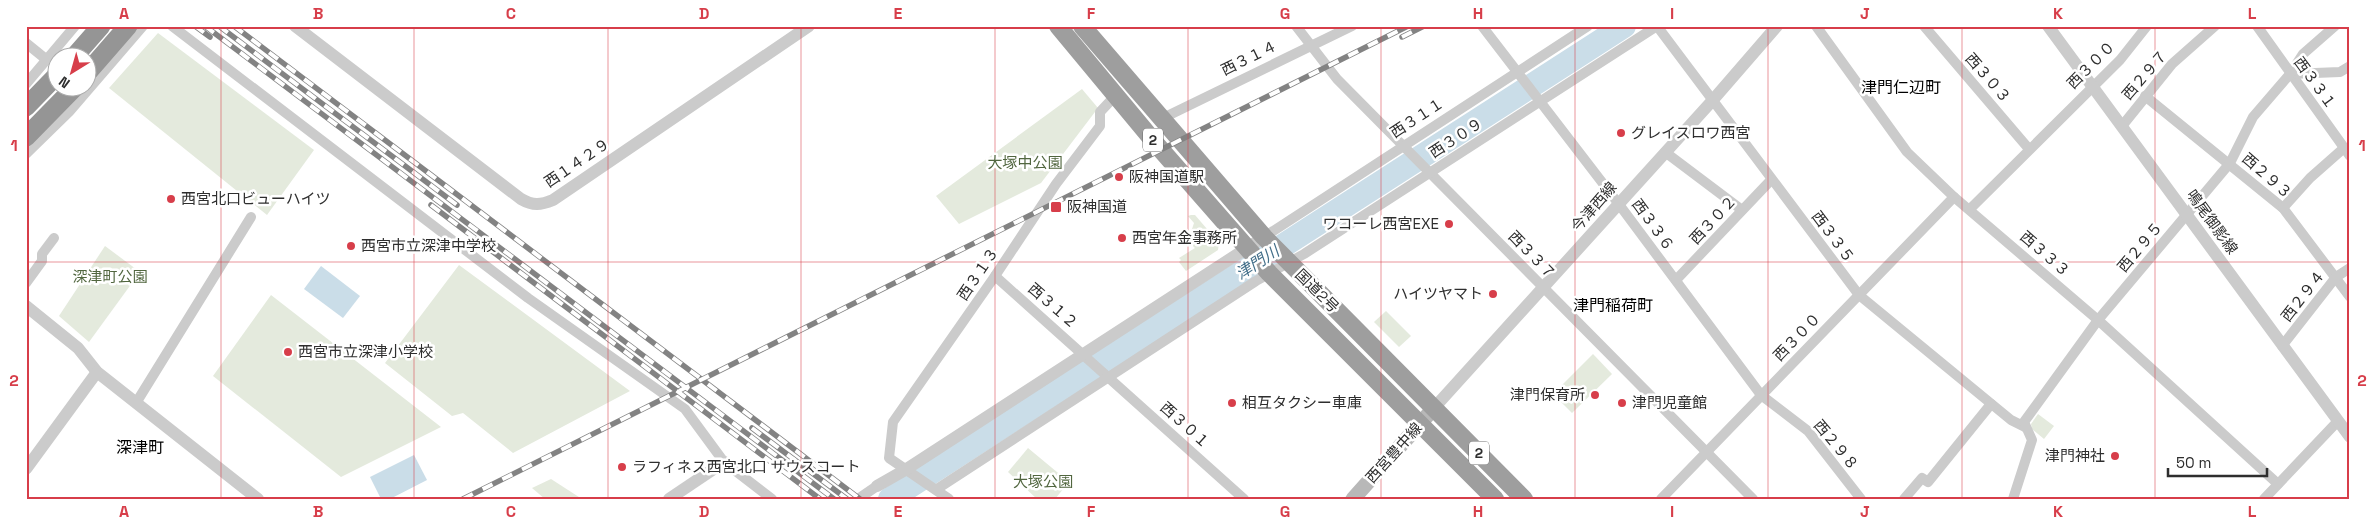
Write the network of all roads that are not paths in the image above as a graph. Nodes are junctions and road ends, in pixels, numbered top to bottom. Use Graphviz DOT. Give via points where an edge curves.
graph roads {
  1 [pos="75,26"];
  2 [pos="102,26"];
  3 [pos="128,26"];
  4 [pos="143,26"];
  5 [pos="172,26"];
  6 [pos="295,26"];
  7 [pos="809,26"];
  8 [pos="1058,26"];
  9 [pos="1296,26"];
  10 [pos="1352,26"];
  11 [pos="1482,26"];
  12 [pos="1588,26"];
  13 [pos="1657,26"];
  14 [pos="1777,26"];
  15 [pos="1816,26"];
  16 [pos="1924,26"];
  17 [pos="2048,26"];
  18 [pos="2147,26"];
  19 [pos="2215,26"];
  20 [pos="2257,26"];
  21 [pos="2335,26"];
  22 [pos="1088,28"];
  23 [pos="26,43"];
  24 [pos="1312,44"];
  25 [pos="63,48"];
  26 [pos="82,48"];
  27 [pos="98,60"];
  28 [pos="48,63"];
  29 [pos="2350,66"];
  30 [pos="48,70"];
  31 [pos="1516,71"];
  32 [pos="48,73"];
  33 [pos="2290,74"];
  34 [pos="26,84"];
  35 [pos="2092,86"];
  36 [pos="1115,96"];
  37 [pos="2145,96"];
  38 [pos="64,98"];
  39 [pos="1540,101"];
  40 [pos="1712,101"];
  41 [pos="26,107"];
  42 [pos="1161,119"];
  43 [pos="2122,126"];
  44 [pos="26,137"];
  45 [pos="1407,147"];
  46 [pos="2029,149"];
  47 [pos="1665,152"];
  48 [pos="2347,152"];
  49 [pos="26,154"];
  50 [pos="2230,163"];
  51 [pos="1427,169"];
  52 [pos="1771,180"];
  53 [pos="1954,197"];
  54 [pos="1618,203"];
  55 [pos="2283,208"];
  56 [pos="1970,209"];
  57 [pos="1742,210"];
  58 [pos="2187,214"];
  59 [pos="252,217"];
  60 [pos="54,238"];
  61 [pos="1266,239"];
  62 [pos="1250,250"];
  63 [pos="1286,260"];
  64 [pos="2350,268"];
  65 [pos="1268,271"];
  66 [pos="995,276"];
  67 [pos="2336,277"];
  68 [pos="1676,280"];
  69 [pos="26,284"];
  70 [pos="1542,288"];
  71 [pos="1859,295"];
  72 [pos="2350,297"];
  73 [pos="26,306"];
  74 [pos="2098,320"];
  75 [pos="2282,346"];
  76 [pos="1087,356"];
  77 [pos="97,372"];
  78 [pos="1108,375"];
  79 [pos="1761,395"];
  80 [pos="136,403"];
  81 [pos="1991,404"];
  82 [pos="1434,408"];
  83 [pos="2338,421"];
  84 [pos="1420,424"];
  85 [pos="2025,427"];
  86 [pos="2350,437"];
  87 [pos="1707,452"];
  88 [pos="724,462"];
  89 [pos="26,469"];
  90 [pos="908,472"];
  91 [pos="2278,484"];
  92 [pos="876,486"];
  93 [pos="935,488"];
  94 [pos="258,499"];
  95 [pos="669,499"];
  96 [pos="772,499"];
  97 [pos="858,499"];
  98 [pos="949,499"];
  99 [pos="1244,499"];
  100 [pos="1353,499"];
  101 [pos="1495,499"];
  102 [pos="1524,499"];
  103 [pos="1661,499"];
  104 [pos="1753,499"];
  105 [pos="1861,499"];
  106 [pos="1904,499"];
  107 [pos="2013,499"];
  108 [pos="2264,499"];
  1 -- 25 [label="street"];
  2 -- 26 [label="highway"];
  3 -- 27 [label="highway"];
  4 -- 49 [label="street" via="69,112"];
  5 -- 88 [label="street" via="528,298 685,409"];
  6 -- 7 [label="street, 西１４２９" via="521,198 540,205 553,200"];
  8 -- 36 [label="highway, 国道2号 / 2"];
  9 -- 24 [label="street, 西３３７"];
  10 -- 24 [label="street, 西３１４"];
  11 -- 31 [label="street, 西３３６"];
  12 -- 31 [label="street, 西３１１"];
  13 -- 39 [label="street, 西３０９"];
  13 -- 40 [label="street, 西３３５"];
  14 -- 40 [label="street, 今津西線"];
  15 -- 53 [label="street, 西３３３" via="1908,152"];
  16 -- 46 [label="street, 西３０３"];
  17 -- 35 [label="street, 鳴尾御影線"];
  18 -- 35 [label="street, 西３００" via="2120,60"];
  19 -- 37 [label="street, 西２９７" via="2172,64"];
  20 -- 33 [label="street, 西３３１"];
  21 -- 33 [label="street, 西２９５" via="2303,54"];
  22 -- 42 [label="highway, 国道2号 / 2"];
  23 -- 28 [label="street"];
  24 -- 42 [label="street, 西３１４"];
  24 -- 45 [label="street, 西３３７" via="1337,79"];
  29 -- 33 [label="street" via="2340,72"];
  30 -- 34 [label="street"];
  31 -- 39 [label="street, 西３３６"];
  31 -- 45 [label="street, 西３１１"];
  32 -- 41 [label="highway"];
  33 -- 48 [label="street, 西３３１"];
  33 -- 50 [label="street, 西２９５" via="2253,117"];
  35 -- 43 [label="street, 鳴尾御影線"];
  35 -- 46 [label="street, 西３００"];
  36 -- 62 [label="highway, 国道2号 / 2"];
  36 -- 66 [label="street, 西３１３" via="1100,112 1100,126 1056,184"];
  37 -- 43 [label="street, 西２９７"];
  37 -- 50 [label="street, 西２９３"];
  38 -- 44 [label="highway"];
  39 -- 51 [label="street, 西３０９"];
  39 -- 54 [label="street, 西３３６"];
  40 -- 47 [label="street, 今津西線"];
  40 -- 52 [label="street, 西３３５"];
  42 -- 61 [label="highway, 国道2号 / 2"];
  43 -- 58 [label="street, 鳴尾御影線"];
  45 -- 51 [label="street, 西３３７"];
  45 -- 61 [label="street, 西３１１"];
  46 -- 56 [label="street, 西３００"];
  47 -- 54 [label="street, 今津西線"];
  47 -- 57 [label="street"];
  48 -- 55 [label="street" via="2310,178"];
  50 -- 55 [label="street, 西２９３"];
  50 -- 58 [label="street, 西２９５"];
  51 -- 63 [label="street, 西３０９"];
  51 -- 70 [label="street, 西３３７"];
  52 -- 57 [label="street, 西３０２"];
  52 -- 71 [label="street, 西３３５"];
  53 -- 56 [label="street, 西３３３"];
  53 -- 71 [label="street, 西３００"];
  54 -- 68 [label="street, 西３３６"];
  54 -- 70 [label="street, 今津西線"];
  55 -- 67 [label="street, 西２９３"];
  56 -- 74 [label="street, 西３３３"];
  57 -- 68 [label="street, 西３０２"];
  58 -- 74 [label="street, 西２９５"];
  58 -- 75 [label="street, 鳴尾御影線"];
  59 -- 80 [label="street"];
  60 -- 69 [label="street"];
  61 -- 62 [label="street"];
  61 -- 63 [label="highway, 国道2号 / 2"];
  62 -- 65 [label="highway, 国道2号 / 2"];
  62 -- 76 [label="street"];
  63 -- 65 [label="street, 西３０９"];
  63 -- 82 [label="highway, 国道2号 / 2"];
  64 -- 67 [label="street, 西２９４"];
  65 -- 78 [label="street, 西３０９"];
  65 -- 84 [label="highway, 国道2号 / 2"];
  66 -- 76 [label="street, 西３１２"];
  66 -- 90 [label="street, 西３１３" via="893,422 889,458"];
  67 -- 72 [label="street, 西２９３"];
  67 -- 75 [label="street, 西２９４"];
  68 -- 79 [label="street, 西３３６"];
  70 -- 82 [label="street, 今津西線"];
  70 -- 87 [label="street, 西３３７"];
  71 -- 79 [label="street, 西３００"];
  71 -- 81 [label="street, 西３３５"];
  73 -- 77 [label="street" via="78,348"];
  74 -- 85 [label="street, 西２９５" via="2024,422"];
  74 -- 91 [label="street, 西３３３"];
  75 -- 83 [label="street, 鳴尾御影線"];
  76 -- 78 [label="street, 西３１２"];
  76 -- 90 [label="street"];
  77 -- 80 [label="street"];
  77 -- 89 [label="street"];
  78 -- 93 [label="street, 西３０９"];
  78 -- 99 [label="street, 西３０１"];
  79 -- 87 [label="street, 西３００"];
  79 -- 105 [label="street, 西２９８" via="1808,431"];
  80 -- 94 [label="street"];
  81 -- 85 [label="street, 西３３５" via="2010,420"];
  81 -- 106 [label="street" via="1928,482 1922,478"];
  82 -- 84 [label="main road, 西宮豊中線"];
  82 -- 102 [label="highway, 国道2号 / 2"];
  83 -- 86 [label="street, 鳴尾御影線"];
  83 -- 91 [label="street"];
  84 -- 100 [label="main road, 西宮豊中線"];
  84 -- 101 [label="highway, 国道2号 / 2"];
  85 -- 107 [label="street" via="2032,440"];
  87 -- 103 [label="street, 西３００"];
  87 -- 104 [label="street, 西３３７"];
  88 -- 95 [label="street"];
  88 -- 96 [label="street"];
  90 -- 92 [label="street"];
  90 -- 93 [label="street"];
  91 -- 108 [label="street"];
  92 -- 97 [label="street"];
  93 -- 98 [label="street"];
}
